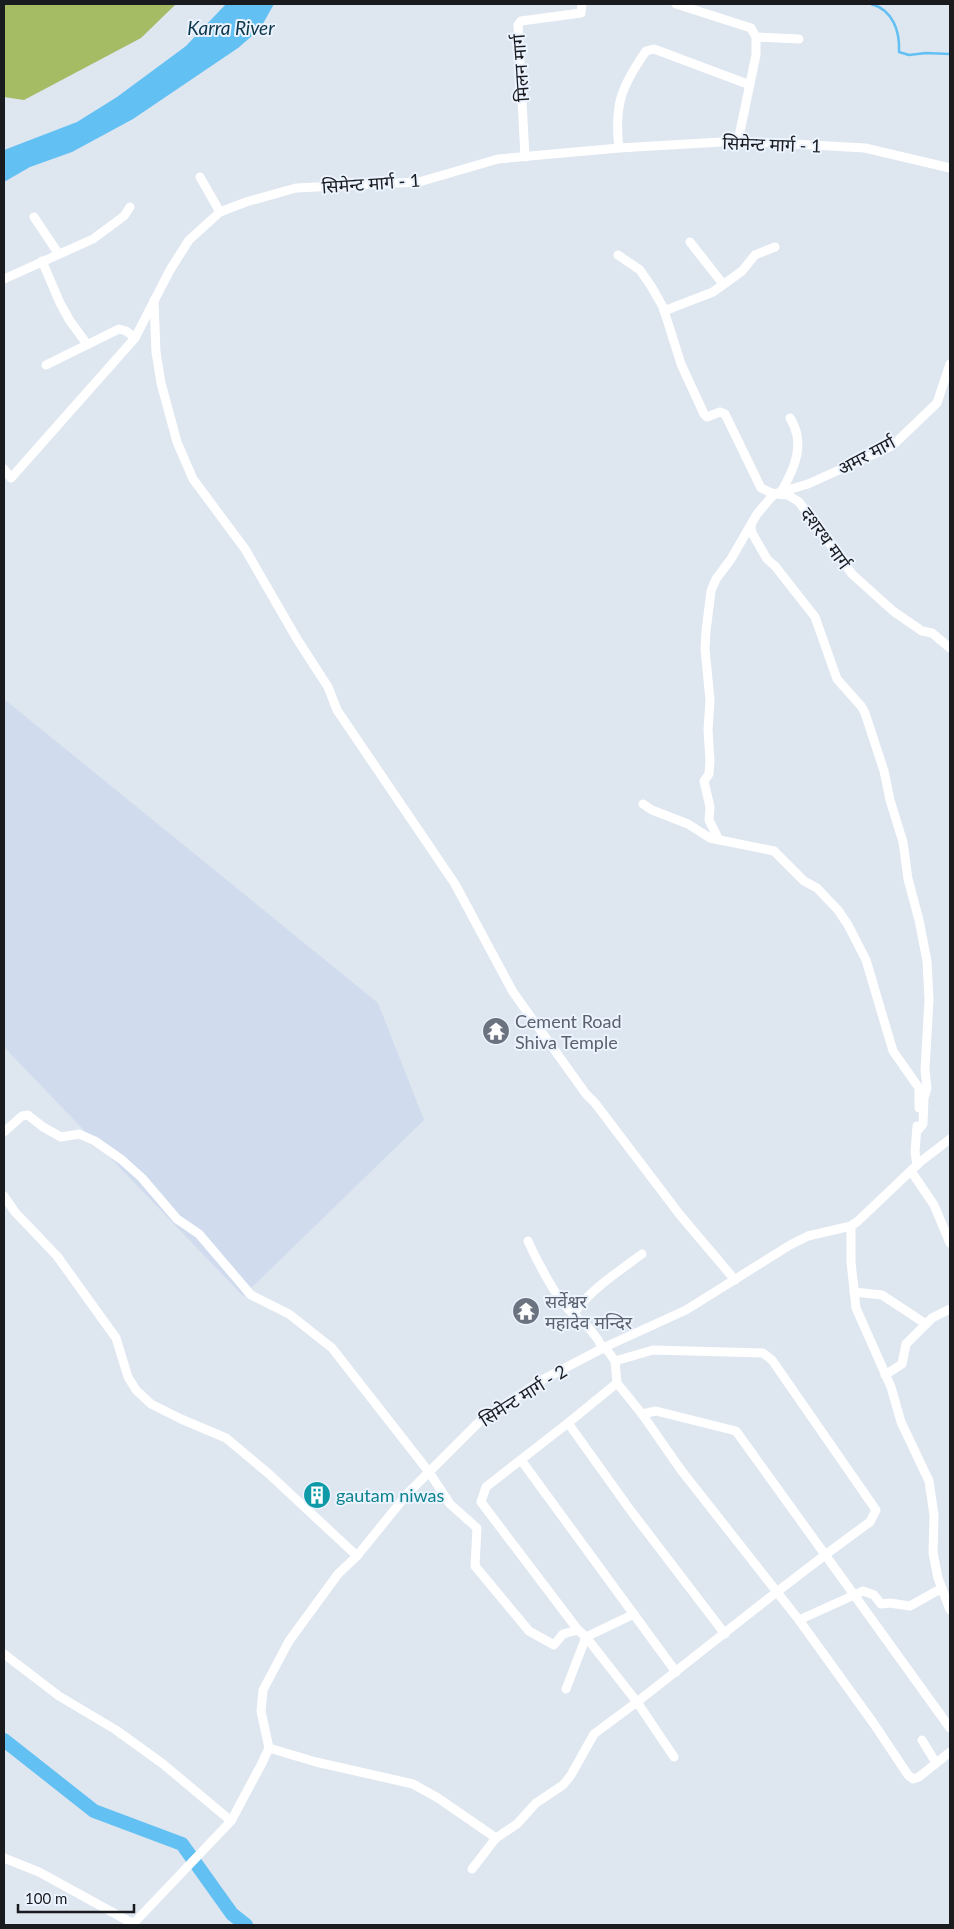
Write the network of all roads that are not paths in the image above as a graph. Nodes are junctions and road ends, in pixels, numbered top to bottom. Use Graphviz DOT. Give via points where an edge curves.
graph roads {
  1 [pos="582,4"];
  2 [pos="676,4"];
  3 [pos="756,37"];
  4 [pos="799,39"];
  5 [pos="750,85"];
  6 [pos="738,141"];
  7 [pos="619,148"];
  8 [pos="526,157"];
  9 [pos="950,168"];
  10 [pos="200,177"];
  11 [pos="130,207"];
  12 [pos="220,212"];
  13 [pos="34,217"];
  14 [pos="690,242"];
  15 [pos="775,246"];
  16 [pos="58,253"];
  17 [pos="618,254"];
  18 [pos="42,261"];
  19 [pos="4,279"];
  20 [pos="723,284"];
  21 [pos="154,300"];
  22 [pos="664,311"];
  23 [pos="135,338"];
  24 [pos="87,344"];
  25 [pos="46,364"];
  26 [pos="950,364"];
  27 [pos="790,418"];
  28 [pos="4,469"];
  29 [pos="778,493"];
  30 [pos="751,526"];
  31 [pos="950,648"];
  32 [pos="643,804"];
  33 [pos="719,840"];
  34 [pos="4,1132"];
  35 [pos="917,1132"];
  36 [pos="950,1139"];
  37 [pos="914,1168"];
  38 [pos="4,1196"];
  39 [pos="851,1226"];
  40 [pos="528,1241"];
  41 [pos="950,1243"];
  42 [pos="642,1254"];
  43 [pos="734,1280"];
  44 [pos="854,1292"];
  45 [pos="950,1309"];
  46 [pos="574,1313"];
  47 [pos="926,1324"];
  48 [pos="604,1348"];
  49 [pos="615,1361"];
  50 [pos="885,1375"];
  51 [pos="617,1383"];
  52 [pos="642,1414"];
  53 [pos="568,1423"];
  54 [pos="521,1460"];
  55 [pos="429,1472"];
  56 [pos="824,1555"];
  57 [pos="357,1556"];
  58 [pos="942,1588"];
  59 [pos="776,1592"];
  60 [pos="854,1594"];
  61 [pos="950,1610"];
  62 [pos="634,1614"];
  63 [pos="799,1620"];
  64 [pos="578,1630"];
  65 [pos="725,1634"];
  66 [pos="586,1637"];
  67 [pos="4,1654"];
  68 [pos="676,1672"];
  69 [pos="566,1689"];
  70 [pos="637,1702"];
  71 [pos="950,1728"];
  72 [pos="922,1740"];
  73 [pos="269,1748"];
  74 [pos="950,1752"];
  75 [pos="674,1757"];
  76 [pos="936,1763"];
  77 [pos="231,1821"];
  78 [pos="496,1838"];
  79 [pos="4,1858"];
  80 [pos="472,1869"];
  81 [pos="132,1924"];
  1 -- 8 [label="street, मिलन मार्ग" via="581,13 521,20 518,25"];
  2 -- 3 [label="street" via="751,28"];
  3 -- 4 [label="street"];
  3 -- 5 [label="street"];
  5 -- 6 [label="street"];
  5 -- 7 [label="street" via="654,49 646,52 620,95 616,124"];
  6 -- 7 [label="street, सिमेन्ट मार्ग - 1"];
  6 -- 9 [label="street, सिमेन्ट मार्ग - 1" via="865,148"];
  7 -- 8 [label="street, सिमेन्ट मार्ग - 1"];
  8 -- 12 [label="street, सिमेन्ट मार्ग - 1" via="498,160 419,182 296,188"];
  10 -- 12 [label="street"];
  11 -- 16 [label="street" via="124,216 98,236"];
  12 -- 21 [label="street, सिमेन्ट मार्ग - 1" via="190,240"];
  13 -- 16 [label="street"];
  14 -- 20 [label="street"];
  15 -- 20 [label="street" via="755,255"];
  16 -- 18 [label="street"];
  17 -- 22 [label="street, दशरथ मार्ग" via="640,270"];
  18 -- 19 [label="street"];
  18 -- 24 [label="street" via="60,304"];
  20 -- 22 [label="street" via="713,292"];
  21 -- 23 [label="street, सिमेन्ट मार्ग - 1"];
  21 -- 43 [label="street" via="161,383 177,442 193,479 245,549 328,687 337,710 455,884 514,992 586,1094"];
  22 -- 29 [label="street, दशरथ मार्ग" via="681,364 704,414 708,417 720,412 725,414 760,488"];
  23 -- 24 [label="street" via="122,329"];
  23 -- 28 [label="street, सिमेन्ट मार्ग - 1" via="11,478"];
  24 -- 25 [label="street"];
  26 -- 29 [label="street, अमर मार्ग" via="937,403 892,446 808,484"];
  27 -- 29 [label="street" via="799,449 788,480"];
  29 -- 30 [label="street"];
  29 -- 31 [label="street, दशरथ मार्ग" via="799,502 852,574 893,611"];
  30 -- 33 [label="street" via="716,579 707,620 705,649 710,700 710,761 709,774 704,782 710,807 709,820"];
  30 -- 35 [label="street" via="767,560 776,567 817,621 837,679 862,706 884,771 903,842 928,973 927,1088 923,1124"];
  32 -- 33 [label="street"];
  33 -- 35 [label="street" via="774,851 838,910 866,960 893,1051 919,1088"];
  34 -- 55 [label="street" via="22,1116 28,1115 61,1136 79,1134 95,1141 122,1160 177,1219 199,1234 251,1294 290,1314 332,1348"];
  35 -- 37 [label="street"];
  36 -- 37 [label="street, सिमेन्ट मार्ग - 2"];
  37 -- 39 [label="street, सिमेन्ट मार्ग - 2"];
  37 -- 41 [label="street"];
  38 -- 57 [label="street" via="56,1256 116,1338 128,1377 136,1390 150,1404 226,1438"];
  39 -- 43 [label="street, सिमेन्ट मार्ग - 2" via="808,1236"];
  39 -- 44 [label="street"];
  40 -- 46 [label="street" via="562,1302"];
  42 -- 46 [label="street" via="593,1292"];
  43 -- 48 [label="street, सिमेन्ट मार्ग - 2" via="686,1310"];
  44 -- 47 [label="street" via="882,1295"];
  44 -- 50 [label="street" via="856,1308"];
  45 -- 47 [label="street"];
  46 -- 48 [label="street"];
  47 -- 50 [label="street" via="906,1344 902,1364"];
  48 -- 49 [label="street"];
  48 -- 55 [label="street, सिमेन्ट मार्ग - 2" via="542,1380 480,1421"];
  49 -- 51 [label="street"];
  49 -- 56 [label="street" via="653,1350 764,1353 772,1360 876,1510 870,1522"];
  50 -- 58 [label="street" via="901,1422 929,1481 934,1515 933,1553"];
  51 -- 52 [label="street"];
  51 -- 53 [label="street"];
  52 -- 56 [label="street" via="656,1411 736,1431"];
  52 -- 59 [label="street" via="681,1470"];
  53 -- 54 [label="street"];
  53 -- 65 [label="street"];
  54 -- 62 [label="street"];
  54 -- 64 [label="street" via="486,1487 481,1502"];
  55 -- 57 [label="street, सिमेन्ट मार्ग - 2" via="408,1492"];
  55 -- 64 [label="street" via="450,1504 477,1528 475,1566 529,1631 554,1645 563,1634"];
  56 -- 59 [label="street"];
  56 -- 60 [label="street"];
  57 -- 73 [label="street, सिमेन्ट मार्ग - 2" via="338,1574 289,1641 263,1690 261,1711"];
  58 -- 60 [label="street" via="910,1606 881,1604 874,1595 863,1591"];
  58 -- 61 [label="street"];
  59 -- 63 [label="street"];
  59 -- 65 [label="street"];
  60 -- 63 [label="street"];
  60 -- 71 [label="street"];
  62 -- 66 [label="street"];
  62 -- 68 [label="street"];
  63 -- 76 [label="street" via="908,1775 913,1779 919,1777"];
  64 -- 66 [label="street"];
  65 -- 68 [label="street"];
  66 -- 69 [label="street"];
  66 -- 70 [label="street"];
  67 -- 77 [label="street" via="59,1696 116,1730 163,1764"];
  68 -- 70 [label="street"];
  70 -- 75 [label="street"];
  70 -- 78 [label="street" via="594,1734 563,1785 536,1803 517,1824"];
  72 -- 76 [label="street"];
  73 -- 77 [label="street"];
  73 -- 78 [label="street" via="412,1784"];
  74 -- 76 [label="street"];
  77 -- 81 [label="street"];
  78 -- 80 [label="street"];
  79 -- 81 [label="street" via="39,1872"];
}
